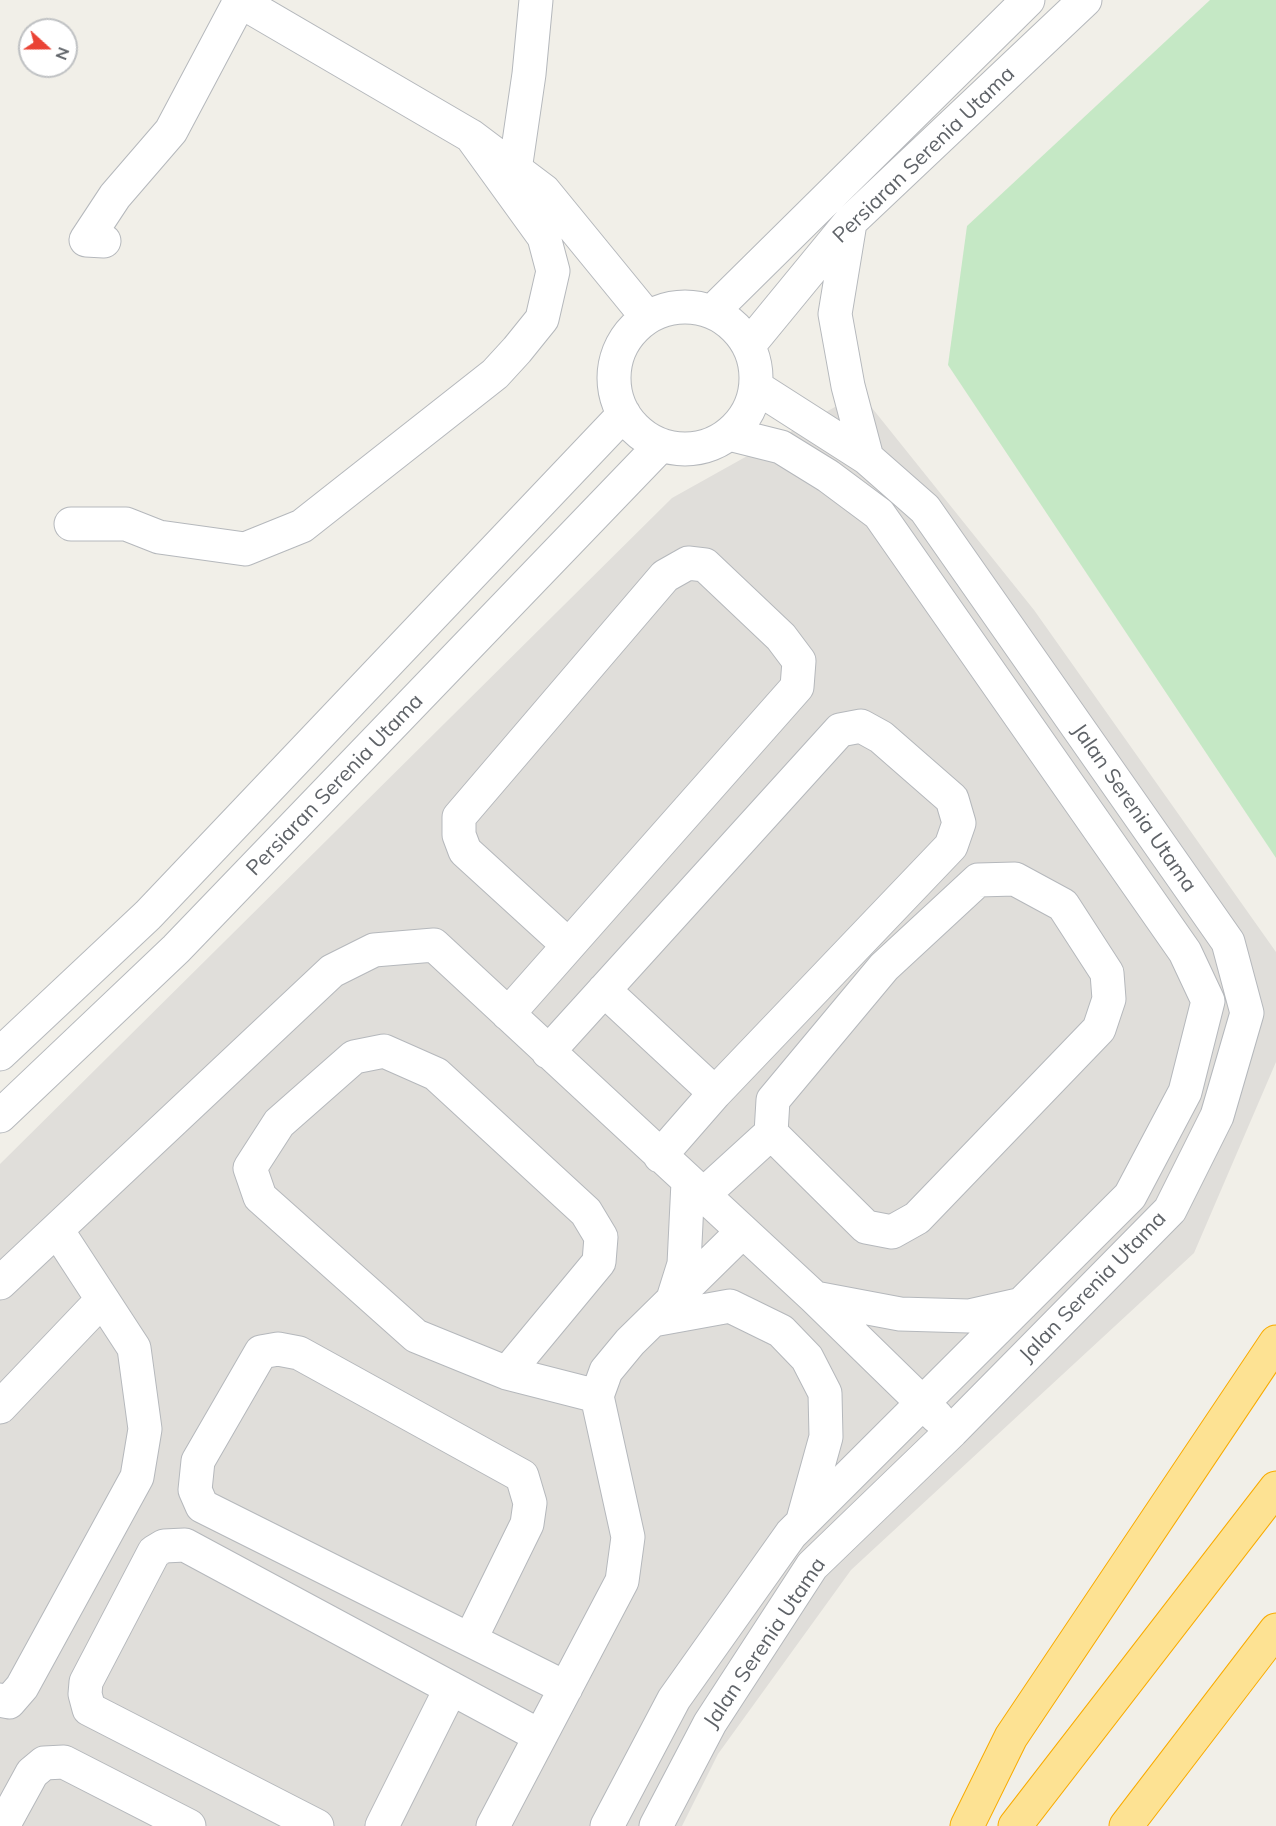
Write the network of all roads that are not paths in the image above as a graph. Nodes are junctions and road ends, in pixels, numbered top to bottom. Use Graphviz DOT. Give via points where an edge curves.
graph roads {
  1 [pos="239,0"];
  2 [pos="536,0"];
  3 [pos="1028,0"];
  4 [pos="1085,0"];
  5 [pos="471,136"];
  6 [pos="515,170"];
  7 [pos="850,222"];
  8 [pos="104,241"];
  9 [pos="713,311"];
  10 [pos="647,317"];
  11 [pos="749,345"];
  12 [pos="756,387"];
  13 [pos="624,414"];
  14 [pos="729,434"];
  15 [pos="661,445"];
  16 [pos="867,458"];
  17 [pos="71,524"];
  18 [pos="568,945"];
  19 [pos="604,990"];
  20 [pos="508,1014"];
  21 [pos="548,1052"];
  22 [pos="0,1054"];
  23 [pos="715,1093"];
  24 [pos="0,1116"];
  25 [pos="771,1133"];
  26 [pos="660,1156"];
  27 [pos="695,1189"];
  28 [pos="57,1230"];
  29 [pos="742,1232"];
  30 [pos="0,1283"];
  31 [pos="814,1298"];
  32 [pos="102,1300"];
  33 [pos="1022,1304"];
  34 [pos="662,1310"];
  35 [pos="1276,1342"];
  36 [pos="507,1373"];
  37 [pos="597,1396"];
  38 [pos="922,1403"];
  39 [pos="0,1407"];
  40 [pos="952,1431"];
  41 [pos="1276,1488"];
  42 [pos="803,1521"];
  43 [pos="1276,1630"];
  44 [pos="470,1640"];
  45 [pos="1276,1665"];
  46 [pos="451,1688"];
  47 [pos="566,1688"];
  48 [pos="0,1700"];
  49 [pos="540,1736"];
  50 [pos="3,1826"];
  51 [pos="189,1826"];
  52 [pos="317,1826"];
  53 [pos="382,1826"];
  54 [pos="493,1826"];
  55 [pos="607,1826"];
  56 [pos="656,1826"];
  57 [pos="967,1826"];
  58 [pos="1015,1826"];
  59 [pos="1128,1826"];
  1 -- 5 [label="street"];
  1 -- 8 [label="street" via="171,131 115,196 86,240"];
  2 -- 6 [label="street"];
  3 -- 9 [label="street, Persiaran Serenia Utama"];
  4 -- 7 [label="street, Persiaran Serenia Utama"];
  5 -- 6 [label="street"];
  5 -- 17 [label="street" via="544,237 553,271 542,319 495,374 302,526 245,549 159,537 126,524"];
  6 -- 10 [label="street" via="544,191"];
  7 -- 11 [label="street, Persiaran Serenia Utama"];
  7 -- 16 [label="street" via="835,314"];
  9 -- 10 [label="street" via="691,306 668,308"];
  9 -- 11 [label="street" via="740,331"];
  10 -- 13 [label="street" via="631,331 619,350 615,393"];
  11 -- 12 [label="street" via="756,366"];
  12 -- 14 [label="street" via="747,413"];
  12 -- 16 [label="street, Jalan Serenia Utama"];
  13 -- 15 [label="street" via="633,428"];
  13 -- 22 [label="street" via="148,915"];
  14 -- 15 [label="street" via="714,444 697,448"];
  14 -- 33 [label="street, Jalan Serenia Utama" via="781,447 879,514 1185,952 1208,1001 1185,1092 1130,1196"];
  15 -- 24 [label="street, Persiaran Serenia Utama" via="176,949"];
  16 -- 40 [label="street, Jalan Serenia Utama" via="925,509 1228,942 1246,1013 1217,1116 1170,1210"];
  18 -- 18 [label="street" via="797,687 799,661 781,637 705,566 688,563 665,576 459,817 459,835 465,851"];
  18 -- 20 [label="street"];
  19 -- 21 [label="street"];
  19 -- 23 [label="street"];
  19 -- 23 [label="street" via="840,730 861,726 881,737 952,799 959,823 951,846"];
  20 -- 21 [label="street"];
  20 -- 28 [label="street" via="434,945 374,950 332,971"];
  21 -- 26 [label="street"];
  23 -- 26 [label="street"];
  25 -- 25 [label="street" via="773,1100 884,967 978,880 1015,879 1063,905 1107,973 1109,999 1099,1029 917,1218 892,1232 866,1227"];
  25 -- 27 [label="street"];
  26 -- 27 [label="street"];
  27 -- 29 [label="street"];
  27 -- 34 [label="street" via="684,1264"];
  28 -- 30 [label="street"];
  28 -- 32 [label="street"];
  29 -- 31 [label="street"];
  29 -- 34 [label="street"];
  31 -- 33 [label="street" via="900,1314 969,1316"];
  31 -- 38 [label="street"];
  32 -- 39 [label="street"];
  32 -- 48 [label="street" via="134,1348 145,1429 137,1477 22,1687 9,1702"];
  33 -- 38 [label="street, Jalan Serenia Utama"];
  34 -- 37 [label="street" via="606,1371"];
  34 -- 42 [label="street" via="730,1306 781,1331 807,1358 825,1393 826,1437"];
  35 -- 57 [label="highway" via="1011,1737"];
  36 -- 36 [label="street" via="416,1336 260,1197 250,1168 279,1124 354,1057 384,1051 436,1074 586,1212 601,1237 599,1262"];
  36 -- 37 [label="street"];
  37 -- 47 [label="street" via="628,1537 622,1581"];
  38 -- 40 [label="street"];
  38 -- 42 [label="street, Jalan Serenia Utama"];
  40 -- 56 [label="street, Jalan Serenia Utama" via="812,1566 710,1723"];
  41 -- 58 [label="highway"];
  42 -- 55 [label="street, Jalan Serenia Utama" via="674,1699"];
  43 -- 59 [label="highway"];
  44 -- 44 [label="street" via="202,1506 195,1490 198,1461 261,1352 278,1349 299,1353 522,1476 530,1503 527,1524"];
  44 -- 47 [label="street"];
  45 -- 59 [label="highway"];
  46 -- 49 [label="street"];
  46 -- 52 [label="street" via="185,1545 164,1546 154,1552 86,1682 89,1709"];
  46 -- 53 [label="street"];
  47 -- 49 [label="street"];
  49 -- 54 [label="street"];
  50 -- 51 [label="street" via="32,1773 44,1763 64,1762"];
}
